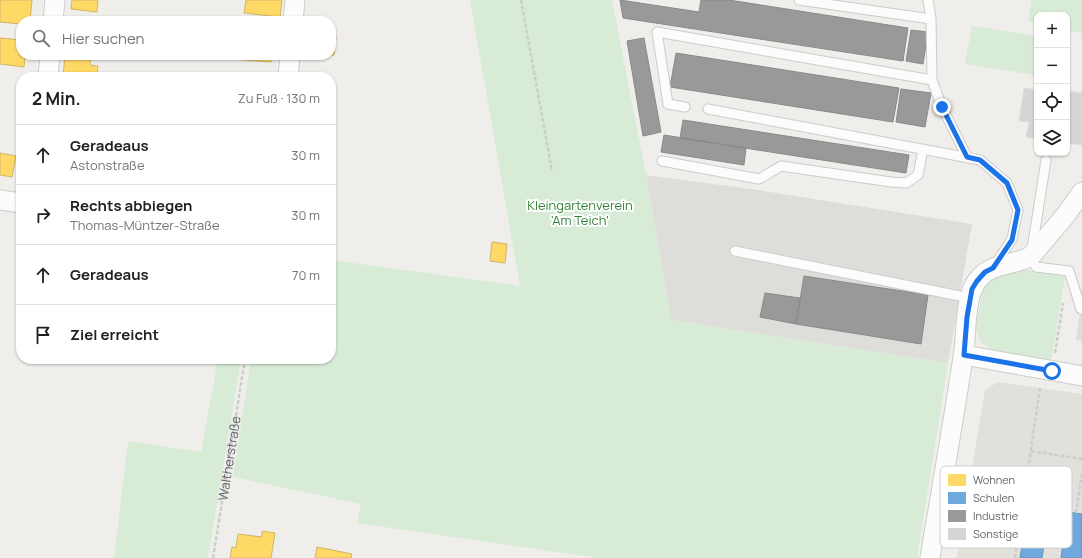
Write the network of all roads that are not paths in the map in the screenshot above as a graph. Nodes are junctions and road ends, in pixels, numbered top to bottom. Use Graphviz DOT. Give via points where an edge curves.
graph roads {
  1 [pos="55,0"];
  2 [pos="296,0"];
  3 [pos="799,0"];
  4 [pos="928,0"];
  5 [pos="53,16"];
  6 [pos="294,16"];
  7 [pos="931,19"];
  8 [pos="50,60"];
  9 [pos="290,60"];
  10 [pos="48,72"];
  11 [pos="288,72"];
  12 [pos="932,80"];
  13 [pos="685,107"];
  14 [pos="708,109"];
  15 [pos="924,149"];
  16 [pos="967,157"];
  17 [pos="1046,160"];
  18 [pos="662,161"];
  19 [pos="1082,192"];
  20 [pos="0,200"];
  21 [pos="16,202"];
  22 [pos="735,251"];
  23 [pos="1031,256"];
  24 [pos="993,268"];
  25 [pos="970,298"];
  26 [pos="1082,309"];
  27 [pos="964,355"];
  28 [pos="1082,376"];
  29 [pos="945,466"];
  30 [pos="940,498"];
  31 [pos="930,558"];
  1 -- 5 [label="street"];
  2 -- 6 [label="street"];
  3 -- 7 [label="lane"];
  4 -- 7 [label="lane"];
  7 -- 12 [label="lane"];
  8 -- 10 [label="street"];
  9 -- 11 [label="street"];
  12 -- 13 [label="lane" via="657,32 668,104"];
  12 -- 16 [label="lane" via="942,107"];
  14 -- 15 [label="lane"];
  15 -- 16 [label="lane"];
  15 -- 18 [label="lane" via="918,175 906,183 781,166 759,179"];
  16 -- 24 [label="lane" via="980,160 1007,183 1018,210 1012,240"];
  17 -- 23 [label="lane"];
  19 -- 23 [label="street"];
  20 -- 21 [label="street"];
  22 -- 25 [label="lane"];
  23 -- 24 [label="street"];
  23 -- 26 [label="lane" via="1036,267 1069,271"];
  24 -- 25 [label="street" via="977,281"];
  25 -- 27 [label="street"];
  27 -- 28 [label="street"];
  27 -- 29 [label="street"];
  30 -- 31 [label="street"];
}
